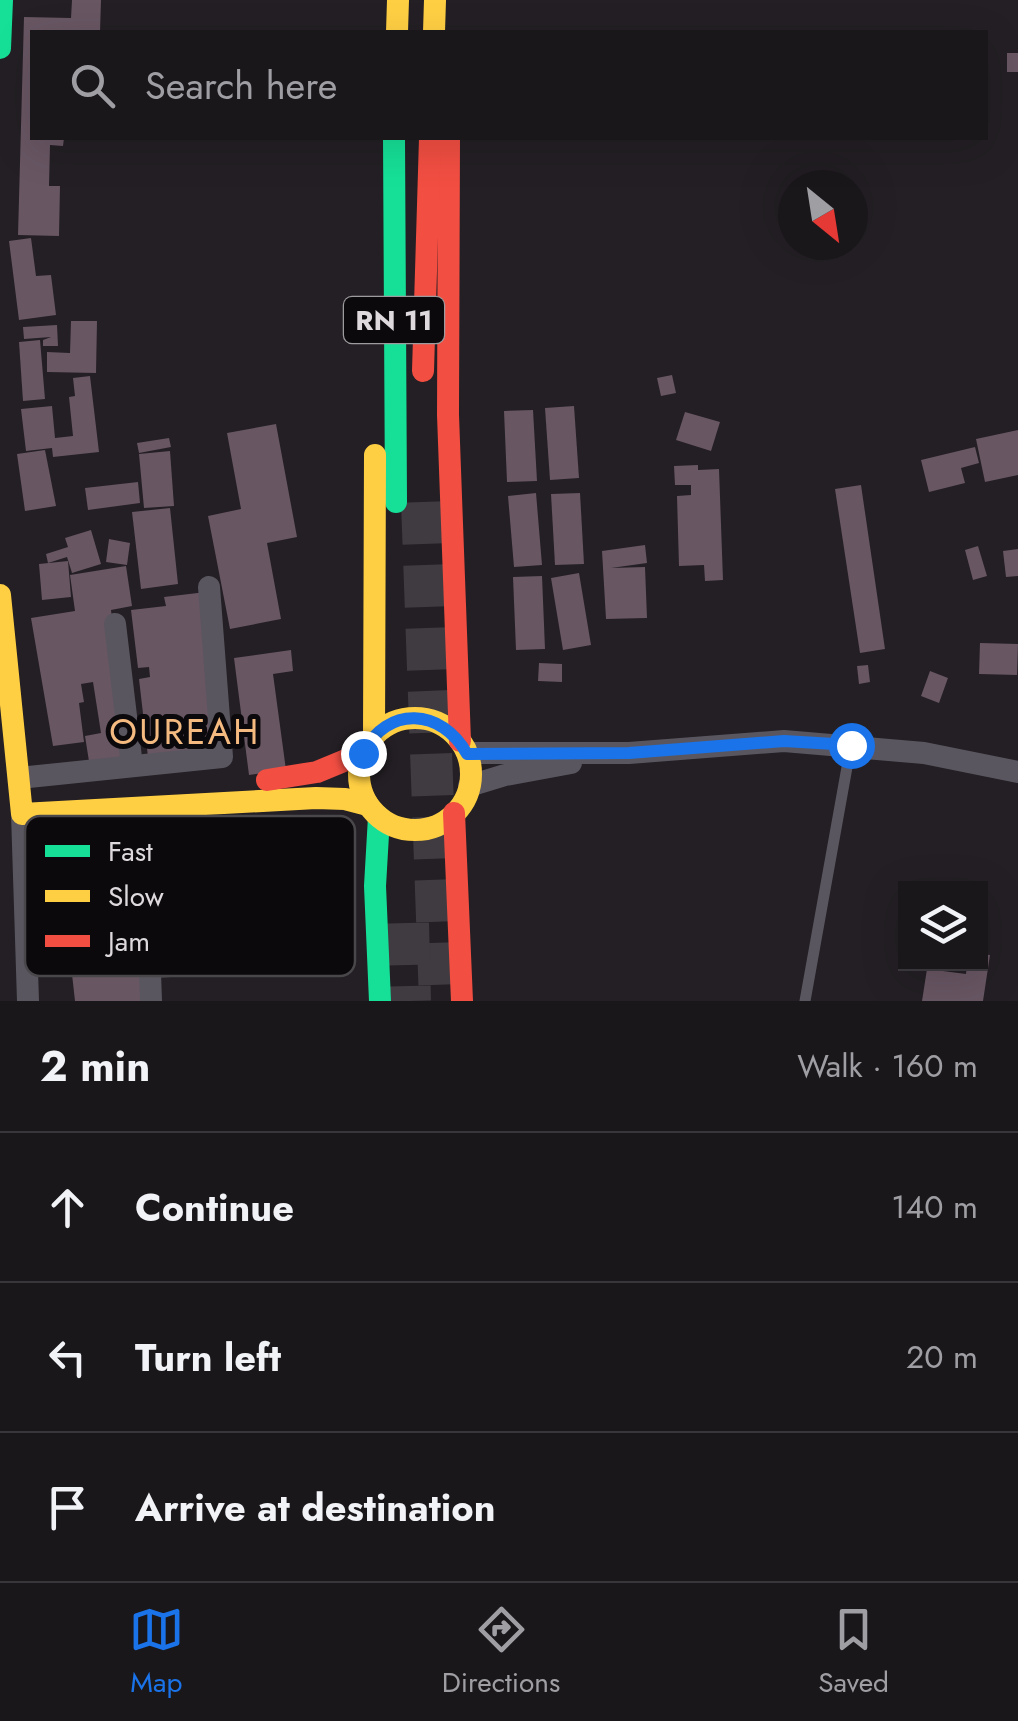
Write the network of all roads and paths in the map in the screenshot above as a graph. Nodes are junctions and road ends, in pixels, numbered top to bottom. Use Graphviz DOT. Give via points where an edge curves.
graph roads {
  1 [pos="2,0"];
  2 [pos="382,0"];
  3 [pos="398,0"];
  4 [pos="435,0"];
  5 [pos="446,0"];
  6 [pos="380,30"];
  7 [pos="398,30"];
  8 [pos="434,30"];
  9 [pos="446,30"];
  10 [pos="0,48"];
  11 [pos="375,140"];
  12 [pos="394,140"];
  13 [pos="430,140"];
  14 [pos="449,140"];
  15 [pos="423,394"];
  16 [pos="396,502"];
  17 [pos="208,587"];
  18 [pos="0,596"];
  19 [pos="115,624"];
  20 [pos="368,744"];
  21 [pos="851,745"];
  22 [pos="464,747"];
  23 [pos="629,753"];
  24 [pos="132,766"];
  25 [pos="1018,772"];
  26 [pos="470,786"];
  27 [pos="17,801"];
  28 [pos="374,811"];
  29 [pos="454,814"];
  30 [pos="24,867"];
  31 [pos="25,900"];
  32 [pos="27,976"];
  33 [pos="150,976"];
  34 [pos="28,1001"];
  35 [pos="151,1001"];
  36 [pos="380,1001"];
  37 [pos="462,1001"];
  38 [pos="804,1001"];
  1 -- 10 [label="main road"];
  2 -- 6 [label="main road"];
  3 -- 7 [label="main road"];
  4 -- 8 [label="main road"];
  5 -- 9 [label="main road"];
  11 -- 20 [label="main road"];
  12 -- 16 [label="main road, RN 11"];
  13 -- 15 [label="main road, RN 11"];
  14 -- 22 [label="main road" via="448,416"];
  17 -- 24 [label="street" via="222,758"];
  18 -- 27 [label="main road"];
  19 -- 24 [label="street"];
  20 -- 22 [label="main road" via="398,720 412,718 439,723"];
  20 -- 27 [label="main road" via="324,772 293,778"];
  20 -- 28 [label="main road" via="360,788"];
  21 -- 23 [label="street" via="784,741"];
  21 -- 25 [label="street"];
  21 -- 38 [label="lane"];
  22 -- 23 [label="street"];
  22 -- 26 [label="main road"];
  23 -- 26 [label="street"];
  24 -- 27 [label="street"];
  26 -- 29 [label="main road"];
  27 -- 28 [label="main road" via="316,798 345,799"];
  27 -- 30 [label="street"];
  28 -- 29 [label="main road" via="393,826 426,829"];
  28 -- 36 [label="main road"];
  29 -- 37 [label="main road"];
  30 -- 31 [label="street"];
  32 -- 34 [label="street"];
  33 -- 35 [label="street"];
}
